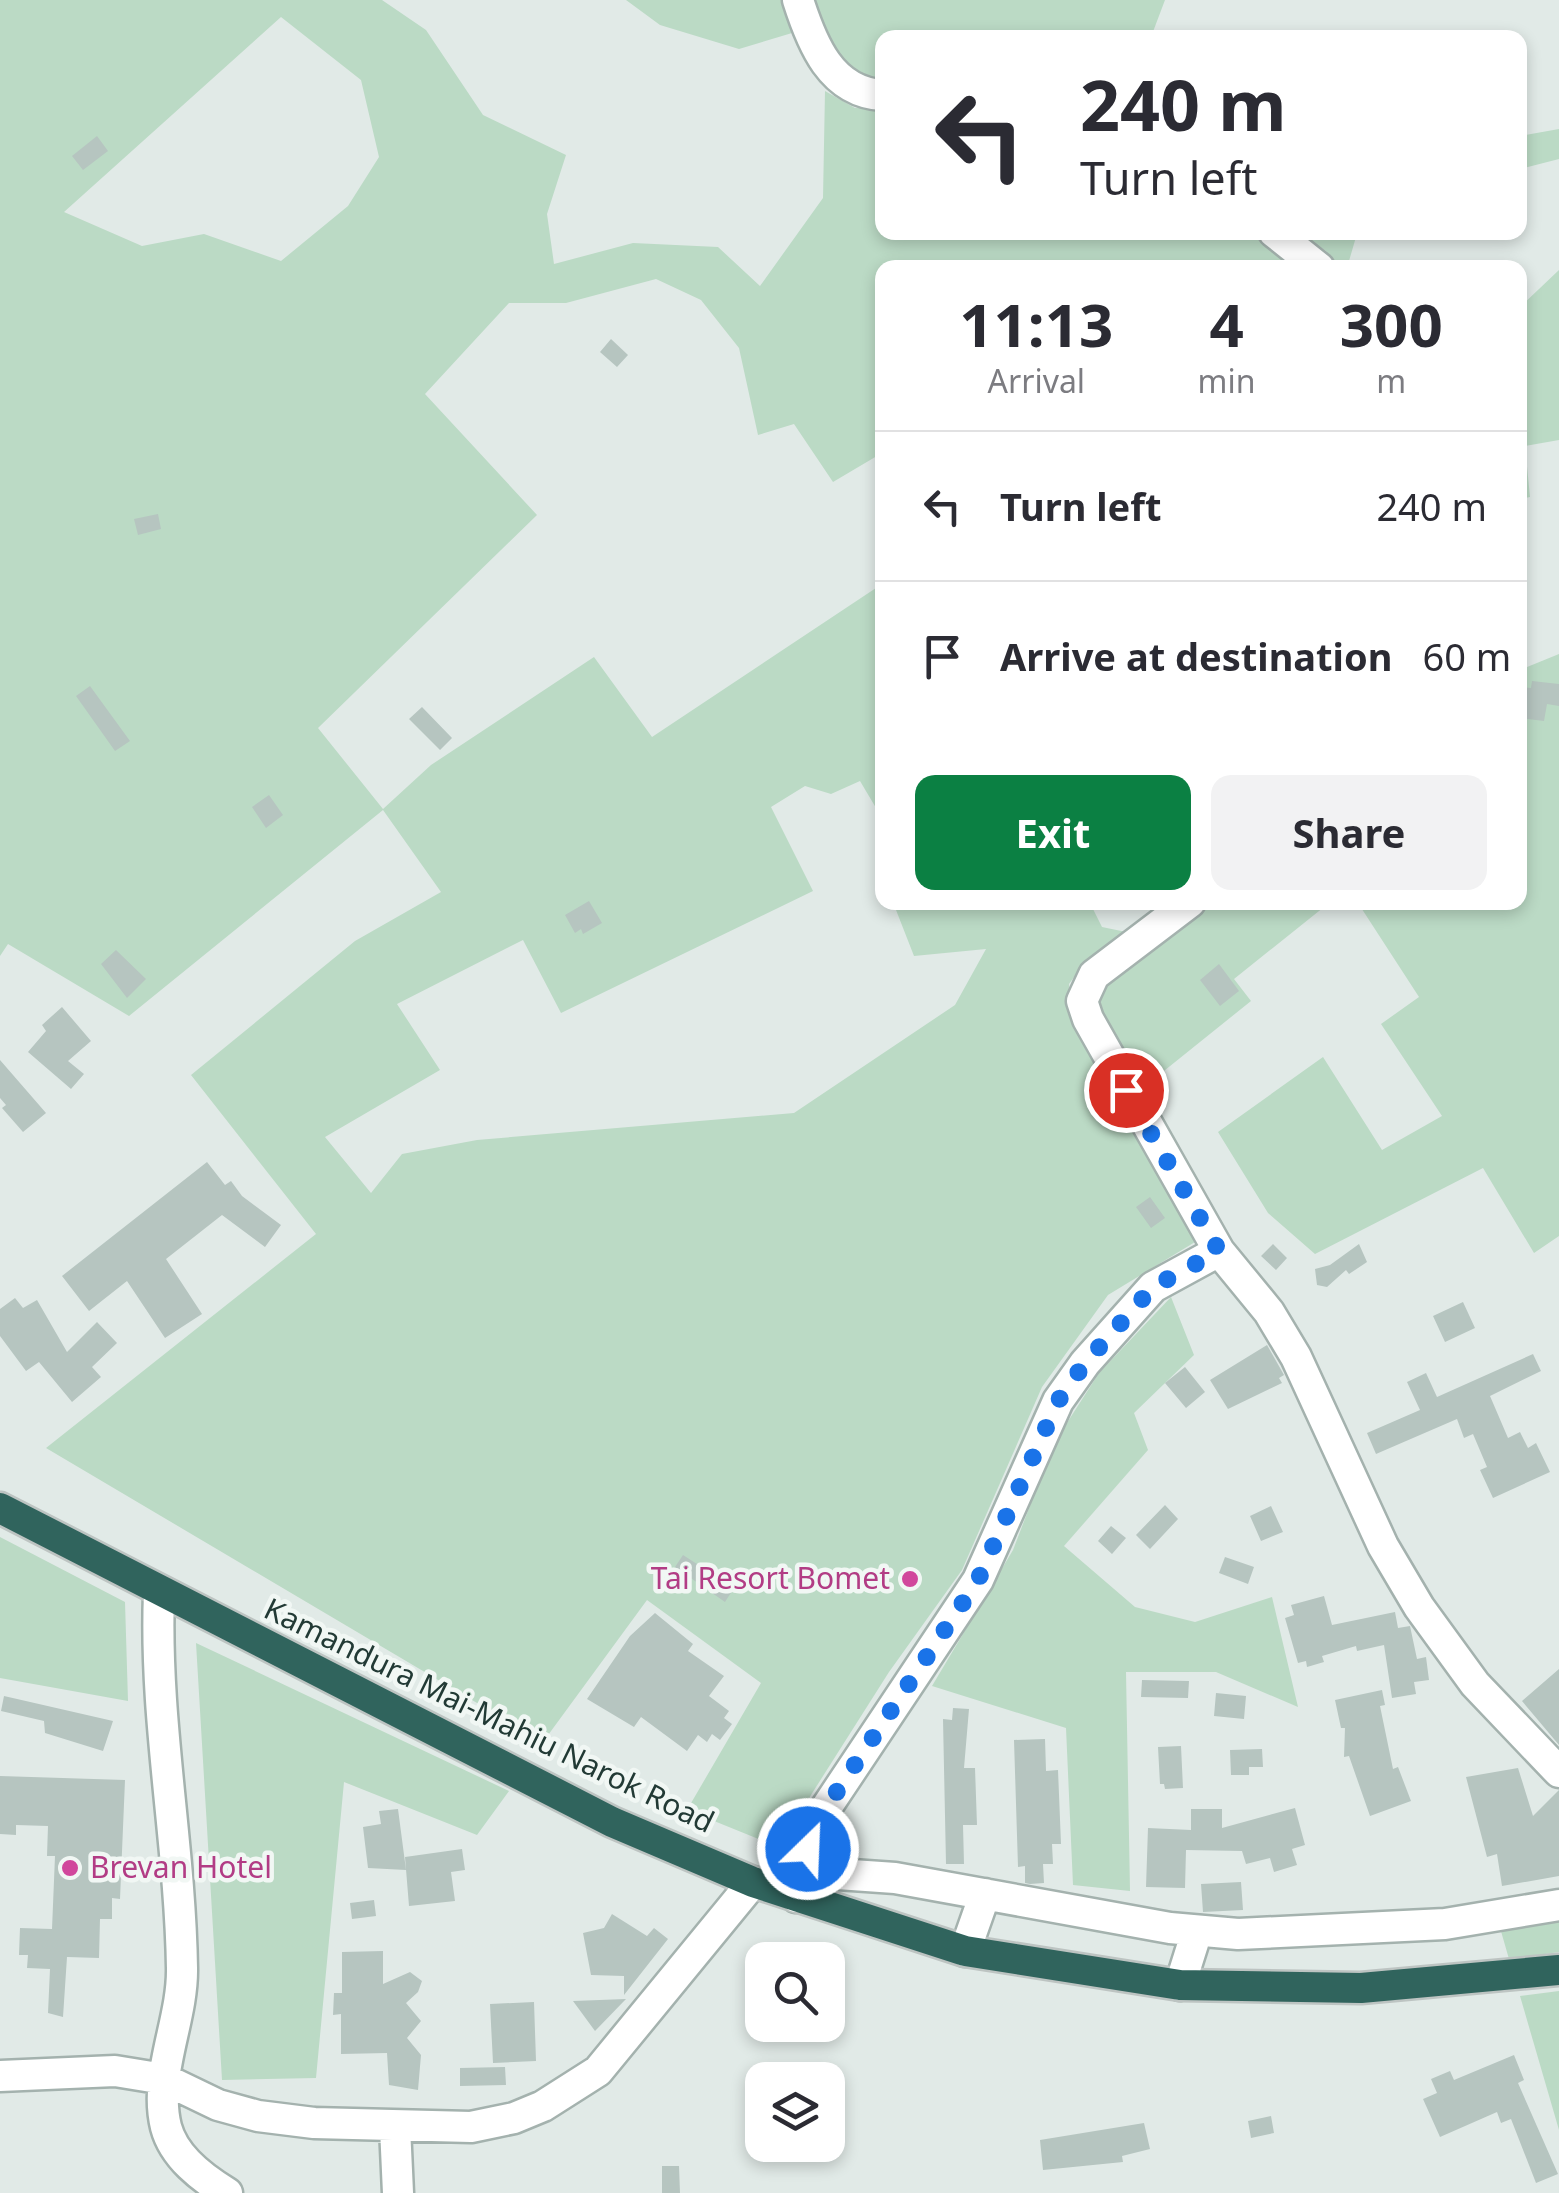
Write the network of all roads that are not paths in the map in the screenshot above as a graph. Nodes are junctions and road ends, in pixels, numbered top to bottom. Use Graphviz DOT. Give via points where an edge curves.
graph roads {
  1 [pos="798,0"];
  2 [pos="875,94"];
  3 [pos="1284,240"];
  4 [pos="1309,260"];
  5 [pos="1179,910"];
  6 [pos="1219,1251"];
  7 [pos="0,1508"];
  8 [pos="159,1593"];
  9 [pos="1559,1772"];
  10 [pos="754,1882"];
  11 [pos="803,1884"];
  12 [pos="985,1894"];
  13 [pos="1559,1905"];
  14 [pos="1197,1931"];
  15 [pos="965,1951"];
  16 [pos="1559,1970"];
  17 [pos="1180,1985"];
  18 [pos="0,2076"];
  19 [pos="164,2078"];
  20 [pos="395,2127"];
  21 [pos="227,2193"];
  22 [pos="398,2193"];
  1 -- 2 [label="street" via="822,58 839,80"];
  3 -- 4 [label="street"];
  5 -- 6 [label="street" via="1094,975 1082,1001 1094,1034"];
  6 -- 9 [label="street" via="1296,1356 1383,1546 1419,1607 1475,1684"];
  6 -- 11 [label="street" via="1153,1287 1058,1401 978,1580 814,1826"];
  7 -- 8 [label="highway, Kamandura Mai-Mahiu Narok Road"];
  8 -- 10 [label="highway, Kamandura Mai-Mahiu Narok Road" via="612,1822"];
  8 -- 19 [label="street" via="156,1665 182,1972"];
  10 -- 11 [label="highway, Kamandura Mai-Mahiu Narok Road"];
  10 -- 20 [label="street" via="622,2044 570,2090 514,2118 471,2127"];
  11 -- 12 [label="street" via="894,1878"];
  11 -- 15 [label="highway, Kamandura Mai-Mahiu Narok Road"];
  12 -- 14 [label="street"];
  12 -- 15 [label="street"];
  13 -- 14 [label="street" via="1444,1924 1280,1935"];
  14 -- 17 [label="street"];
  15 -- 17 [label="highway, Kamandura Mai-Mahiu Narok Road"];
  16 -- 17 [label="highway, Kamandura Mai-Mahiu Narok Road" via="1361,1988"];
  18 -- 19 [label="street" via="115,2071"];
  19 -- 20 [label="street" via="258,2116"];
  19 -- 21 [label="street" via="173,2146"];
  20 -- 22 [label="street"];
}
